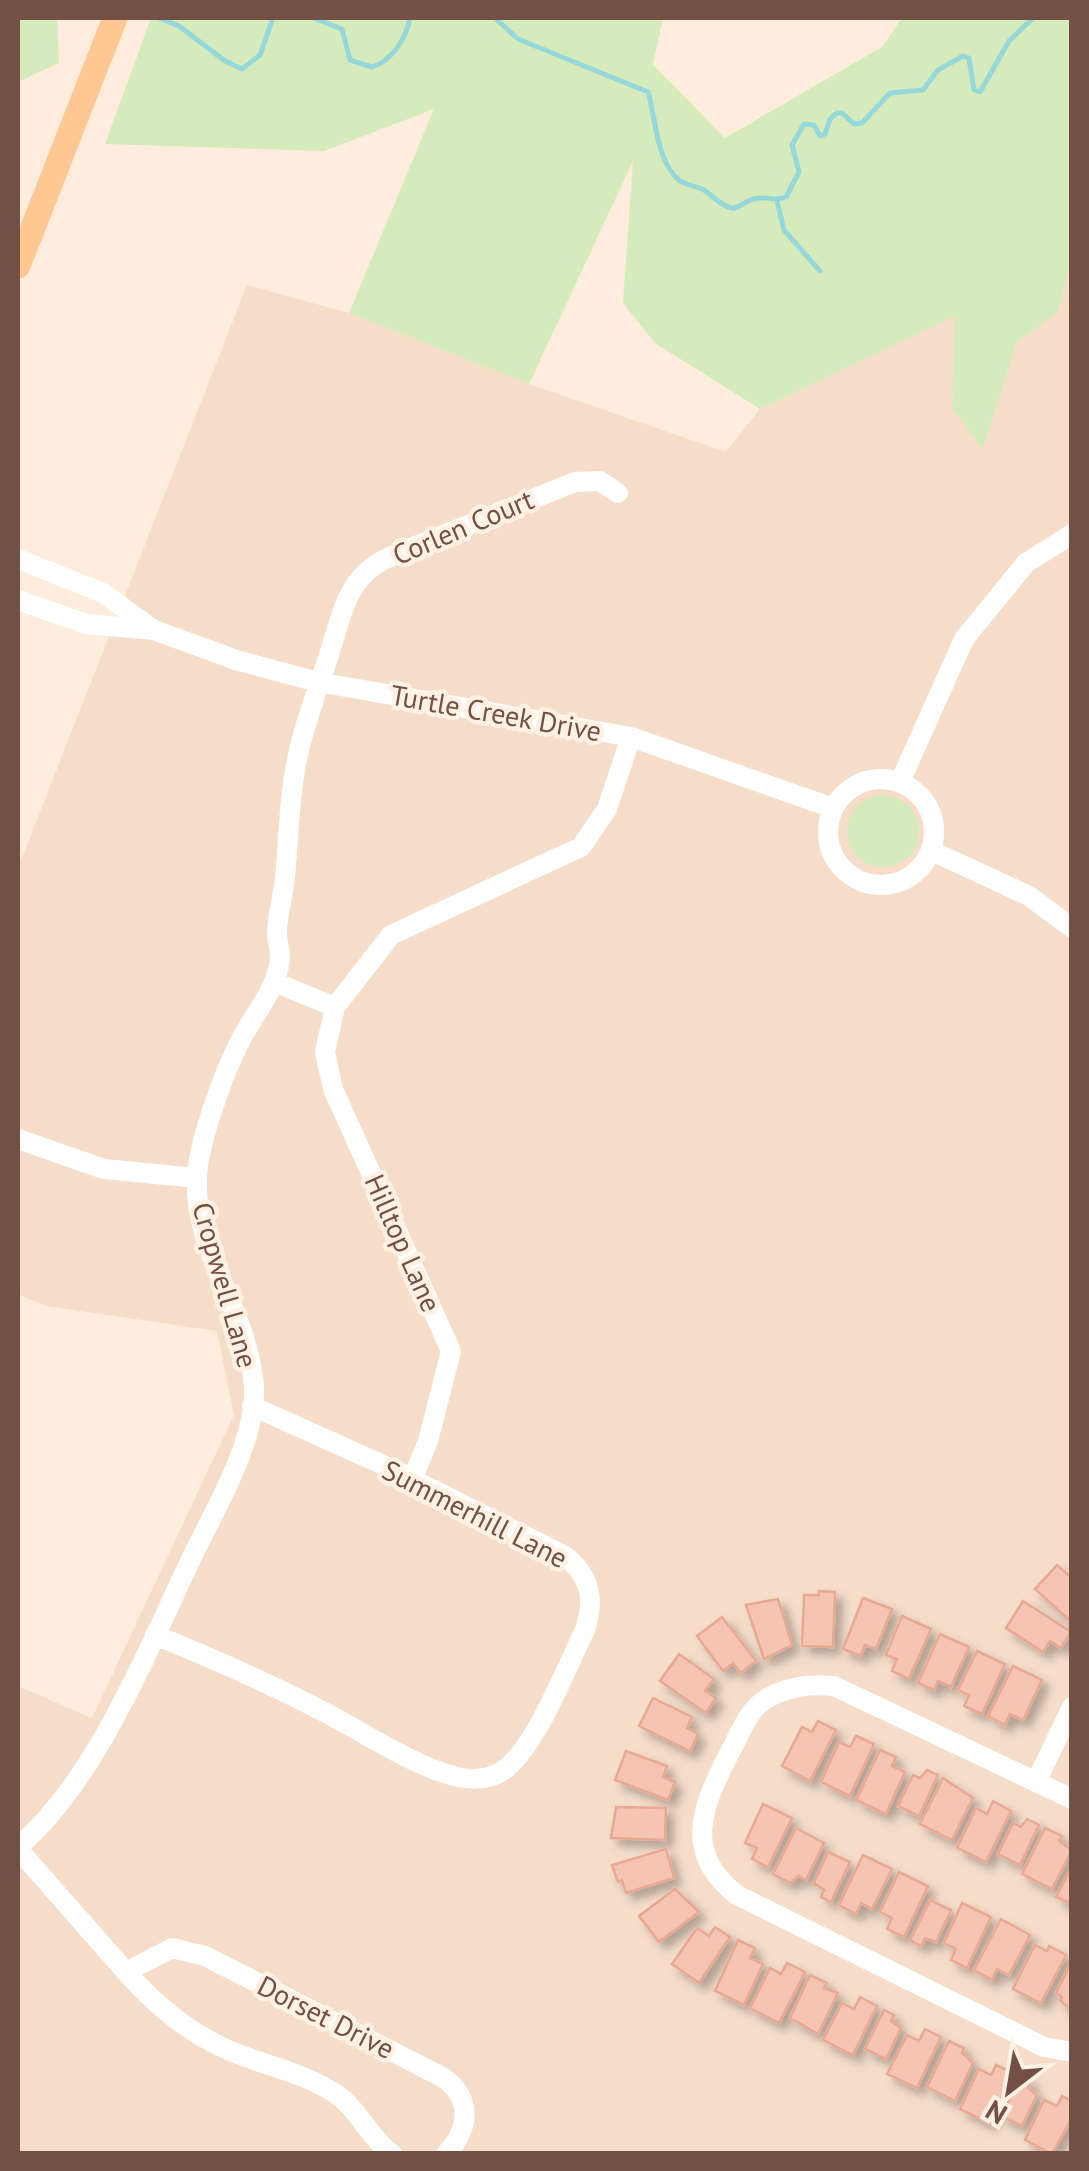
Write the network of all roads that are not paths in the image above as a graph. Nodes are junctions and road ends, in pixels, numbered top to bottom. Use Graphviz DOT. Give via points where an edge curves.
graph roads {
  1 [pos="115,18"];
  2 [pos="19,260"];
  3 [pos="618,494"];
  4 [pos="1072,534"];
  5 [pos="18,559"];
  6 [pos="18,600"];
  7 [pos="154,630"];
  8 [pos="318,682"];
  9 [pos="631,737"];
  10 [pos="900,782"];
  11 [pos="834,808"];
  12 [pos="932,851"];
  13 [pos="1072,928"];
  14 [pos="274,982"];
  15 [pos="335,1008"];
  16 [pos="18,1139"];
  17 [pos="196,1178"];
  18 [pos="252,1406"];
  19 [pos="412,1480"];
  20 [pos="155,1635"];
  21 [pos="1072,1707"];
  22 [pos="1036,1782"];
  23 [pos="1072,1798"];
  24 [pos="18,1848"];
  25 [pos="126,1972"];
  26 [pos="1072,2052"];
  27 [pos="392,2154"];
  28 [pos="446,2154"];
  1 -- 2 [label="main road"];
  3 -- 8 [label="street, Corlen Court" via="600,481 575,482 370,568 341,612"];
  4 -- 10 [label="street" via="1026,563 964,640"];
  5 -- 7 [label="street, Turtle Creek Drive" via="103,593"];
  6 -- 7 [label="street, Turtle Creek Drive" via="86,624"];
  7 -- 8 [label="street, Turtle Creek Drive"];
  8 -- 9 [label="street, Turtle Creek Drive"];
  8 -- 14 [label="street, Cropwell Lane" via="292,788"];
  9 -- 11 [label="street, Turtle Creek Drive"];
  9 -- 15 [label="street, Hilltop Lane" via="607,810 580,847 390,935"];
  10 -- 11 [label="street" via="862,782"];
  10 -- 12 [label="street" via="923,798 934,824"];
  11 -- 12 [label="street" via="832,852 864,883 905,880"];
  12 -- 13 [label="street" via="1029,896"];
  14 -- 15 [label="street"];
  14 -- 17 [label="street, Cropwell Lane" via="238,1045"];
  15 -- 19 [label="street, Hilltop Lane" via="324,1052 334,1090 451,1350"];
  16 -- 17 [label="street" via="104,1168"];
  17 -- 18 [label="street, Cropwell Lane" via="206,1233 246,1340"];
  18 -- 19 [label="street, Summerhill Lane"];
  18 -- 20 [label="street, Cropwell Lane" via="232,1474"];
  19 -- 20 [label="street, Summerhill Lane" via="565,1556 589,1587 585,1630 523,1750 500,1772 470,1778 438,1770"];
  20 -- 24 [label="street, Cropwell Lane" via="85,1765"];
  21 -- 22 [label="street"];
  22 -- 23 [label="street"];
  22 -- 26 [label="street" via="834,1686 809,1684 764,1700 751,1712 711,1791 702,1847 718,1881 748,1902 1044,2047"];
  24 -- 25 [label="street"];
  25 -- 27 [label="street" via="163,2010 211,2042 339,2096"];
  25 -- 28 [label="street, Dorset Drive" via="172,1948 204,1956 444,2078 456,2087 466,2114"];
}
